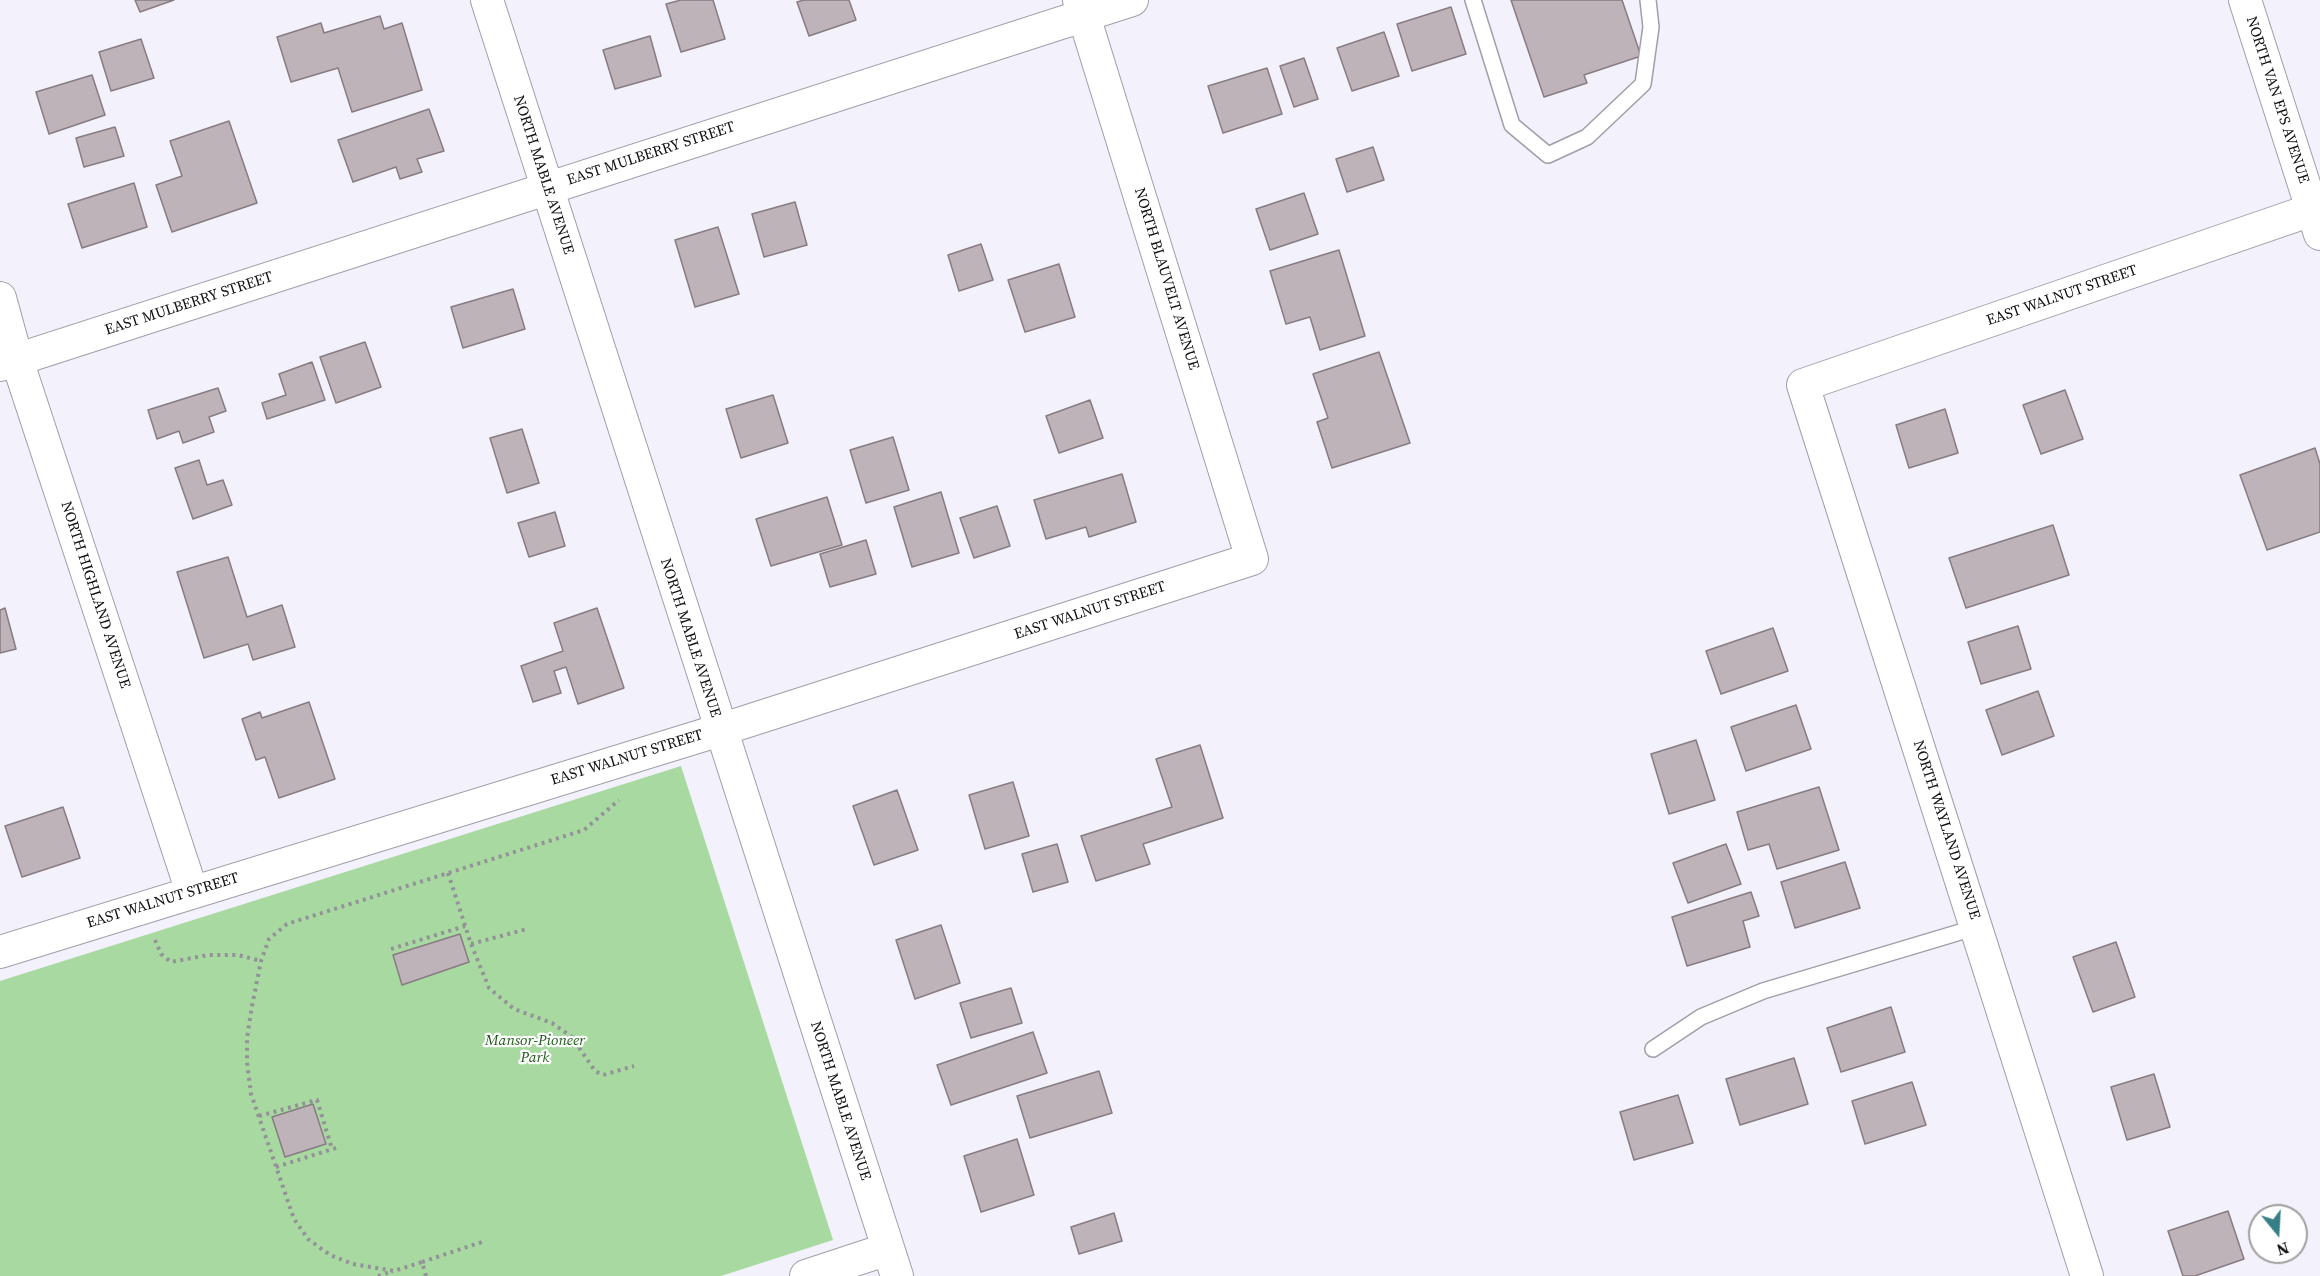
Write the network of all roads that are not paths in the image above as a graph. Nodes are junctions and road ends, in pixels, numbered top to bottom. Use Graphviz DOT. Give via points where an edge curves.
graph roads {
  1 [pos="487,0"];
  2 [pos="1132,0"];
  3 [pos="1473,0"];
  4 [pos="1648,0"];
  5 [pos="2245,0"];
  6 [pos="1081,7"];
  7 [pos="547,187"];
  8 [pos="2317,217"];
  9 [pos="0,298"];
  10 [pos="8,363"];
  11 [pos="1803,386"];
  12 [pos="1252,559"];
  13 [pos="720,730"];
  14 [pos="192,892"];
  15 [pos="1977,927"];
  16 [pos="0,952"];
  17 [pos="1653,1049"];
  18 [pos="893,1263"];
  19 [pos="806,1276"];
  20 [pos="2087,1276"];
  1 -- 7 [label="street, NORTH MABLE AVENUE"];
  2 -- 6 [label="street, EAST MULBERRY STREET"];
  3 -- 4 [label="lane" via="1512,125 1548,155 1587,137 1643,84 1651,27"];
  5 -- 8 [label="street, NORTH VAN EPS AVENUE"];
  6 -- 7 [label="street, EAST MULBERRY STREET"];
  6 -- 12 [label="street, NORTH BLAUVELT AVENUE"];
  7 -- 10 [label="street, EAST MULBERRY STREET"];
  7 -- 13 [label="street, NORTH MABLE AVENUE"];
  8 -- 11 [label="street, EAST WALNUT STREET"];
  9 -- 10 [label="street, NORTH HIGHLAND AVENUE"];
  10 -- 14 [label="street, NORTH HIGHLAND AVENUE"];
  11 -- 15 [label="street, NORTH WAYLAND AVENUE"];
  12 -- 13 [label="street, EAST WALNUT STREET"];
  13 -- 14 [label="street, EAST WALNUT STREET"];
  13 -- 18 [label="street, NORTH MABLE AVENUE"];
  14 -- 16 [label="street, EAST WALNUT STREET"];
  15 -- 17 [label="lane" via="1764,991 1701,1017"];
  15 -- 20 [label="street, NORTH WAYLAND AVENUE"];
  18 -- 19 [label="street"];
}
